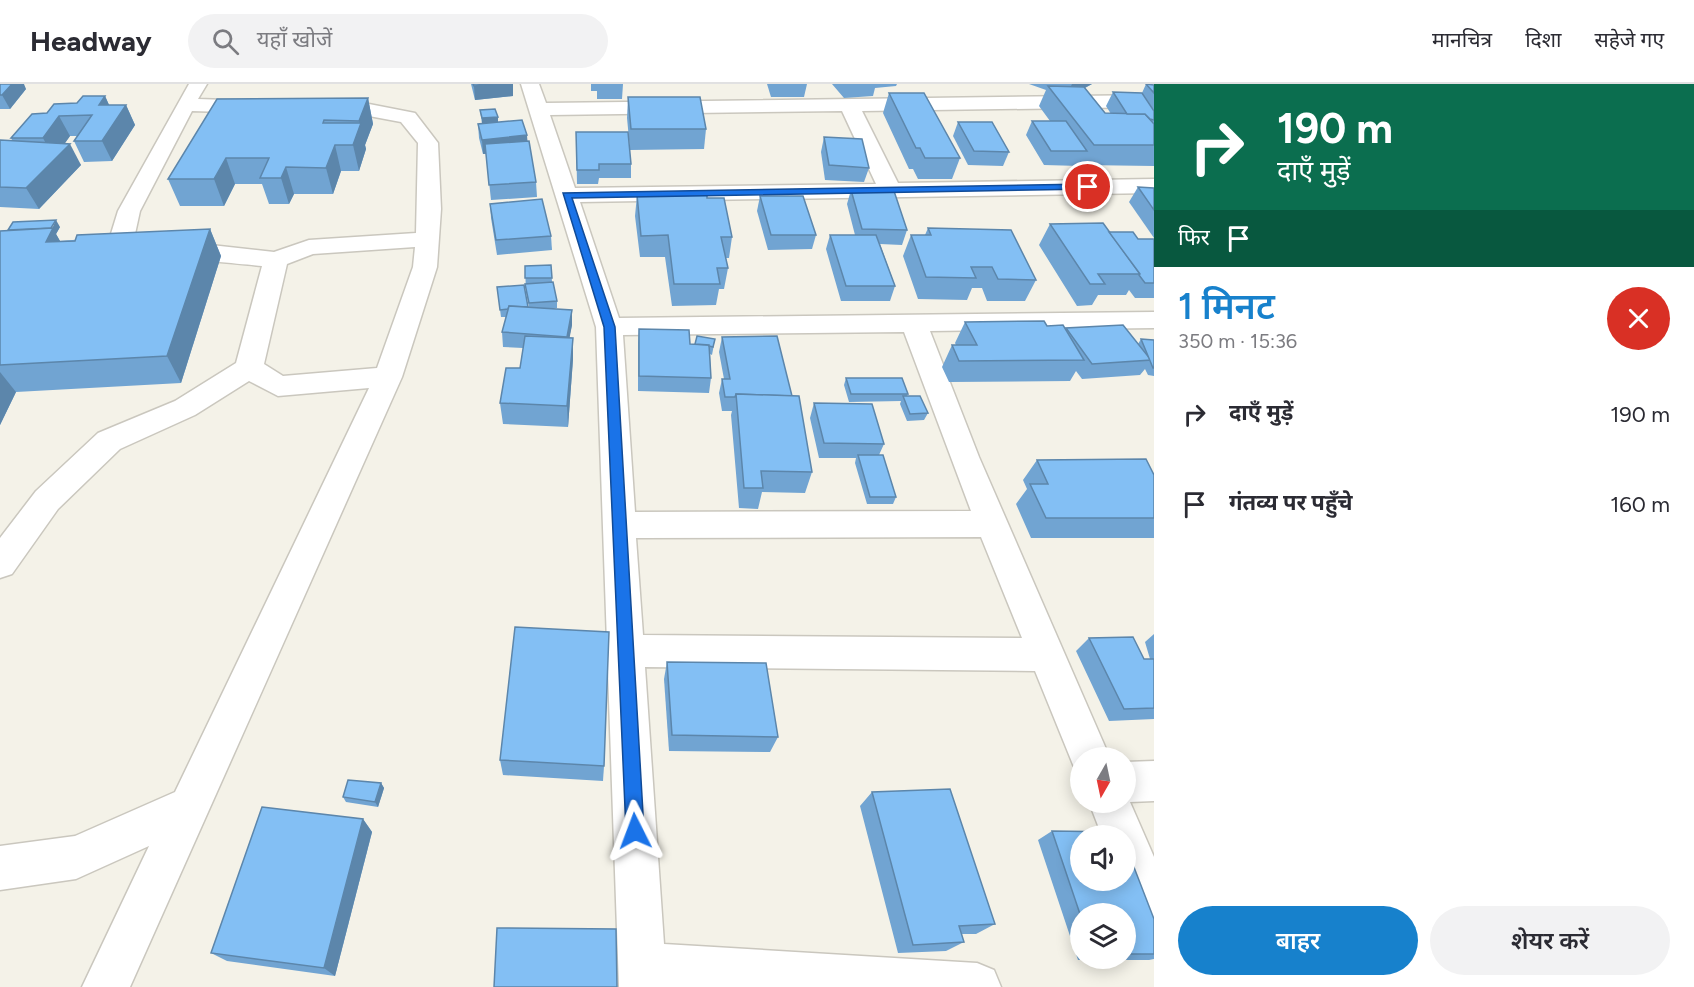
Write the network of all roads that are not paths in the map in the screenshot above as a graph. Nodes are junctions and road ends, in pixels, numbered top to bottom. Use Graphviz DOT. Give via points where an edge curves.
graph roads {
  1 [pos="530,84"];
  2 [pos="995,84"];
  3 [pos="191,95"];
  4 [pos="1154,101"];
  5 [pos="1042,103"];
  6 [pos="849,105"];
  7 [pos="538,109"];
  8 [pos="1154,186"];
  9 [pos="890,190"];
  10 [pos="566,195"];
  11 [pos="428,238"];
  12 [pos="276,260"];
  13 [pos="1154,320"];
  14 [pos="914,324"];
  15 [pos="609,327"];
  16 [pos="249,368"];
  17 [pos="388,377"];
  18 [pos="993,524"];
  19 [pos="619,525"];
  20 [pos="0,564"];
  21 [pos="626,651"];
  22 [pos="1047,655"];
  23 [pos="1085,747"];
  24 [pos="1154,781"];
  25 [pos="1136,782"];
  26 [pos="189,807"];
  27 [pos="1136,867"];
  28 [pos="0,868"];
  29 [pos="1154,910"];
  30 [pos="642,976"];
  31 [pos="106,987"];
  32 [pos="977,987"];
  1 -- 7 [label="street"];
  2 -- 5 [label="street"];
  3 -- 11 [label="street" via="294,108 369,110 408,117 428,143"];
  3 -- 12 [label="street" via="129,211 122,237 144,245"];
  4 -- 5 [label="street"];
  5 -- 6 [label="street"];
  6 -- 7 [label="street"];
  6 -- 9 [label="street"];
  7 -- 10 [label="street"];
  8 -- 9 [label="street"];
  9 -- 10 [label="street"];
  10 -- 15 [label="street"];
  11 -- 12 [label="street" via="309,247"];
  11 -- 17 [label="street" via="425,267"];
  12 -- 16 [label="street"];
  13 -- 14 [label="street"];
  14 -- 15 [label="street"];
  14 -- 18 [label="street"];
  15 -- 19 [label="street"];
  16 -- 17 [label="street" via="279,386"];
  16 -- 20 [label="street" via="185,408 109,441 47,500"];
  17 -- 26 [label="street"];
  18 -- 19 [label="street"];
  18 -- 22 [label="street"];
  19 -- 21 [label="street"];
  21 -- 22 [label="street"];
  21 -- 30 [label="street"];
  22 -- 23 [label="street"];
  24 -- 25 [label="street"];
  26 -- 28 [label="street" via="76,857"];
  26 -- 31 [label="street"];
  27 -- 29 [label="street"];
  30 -- 32 [label="street"];
}
